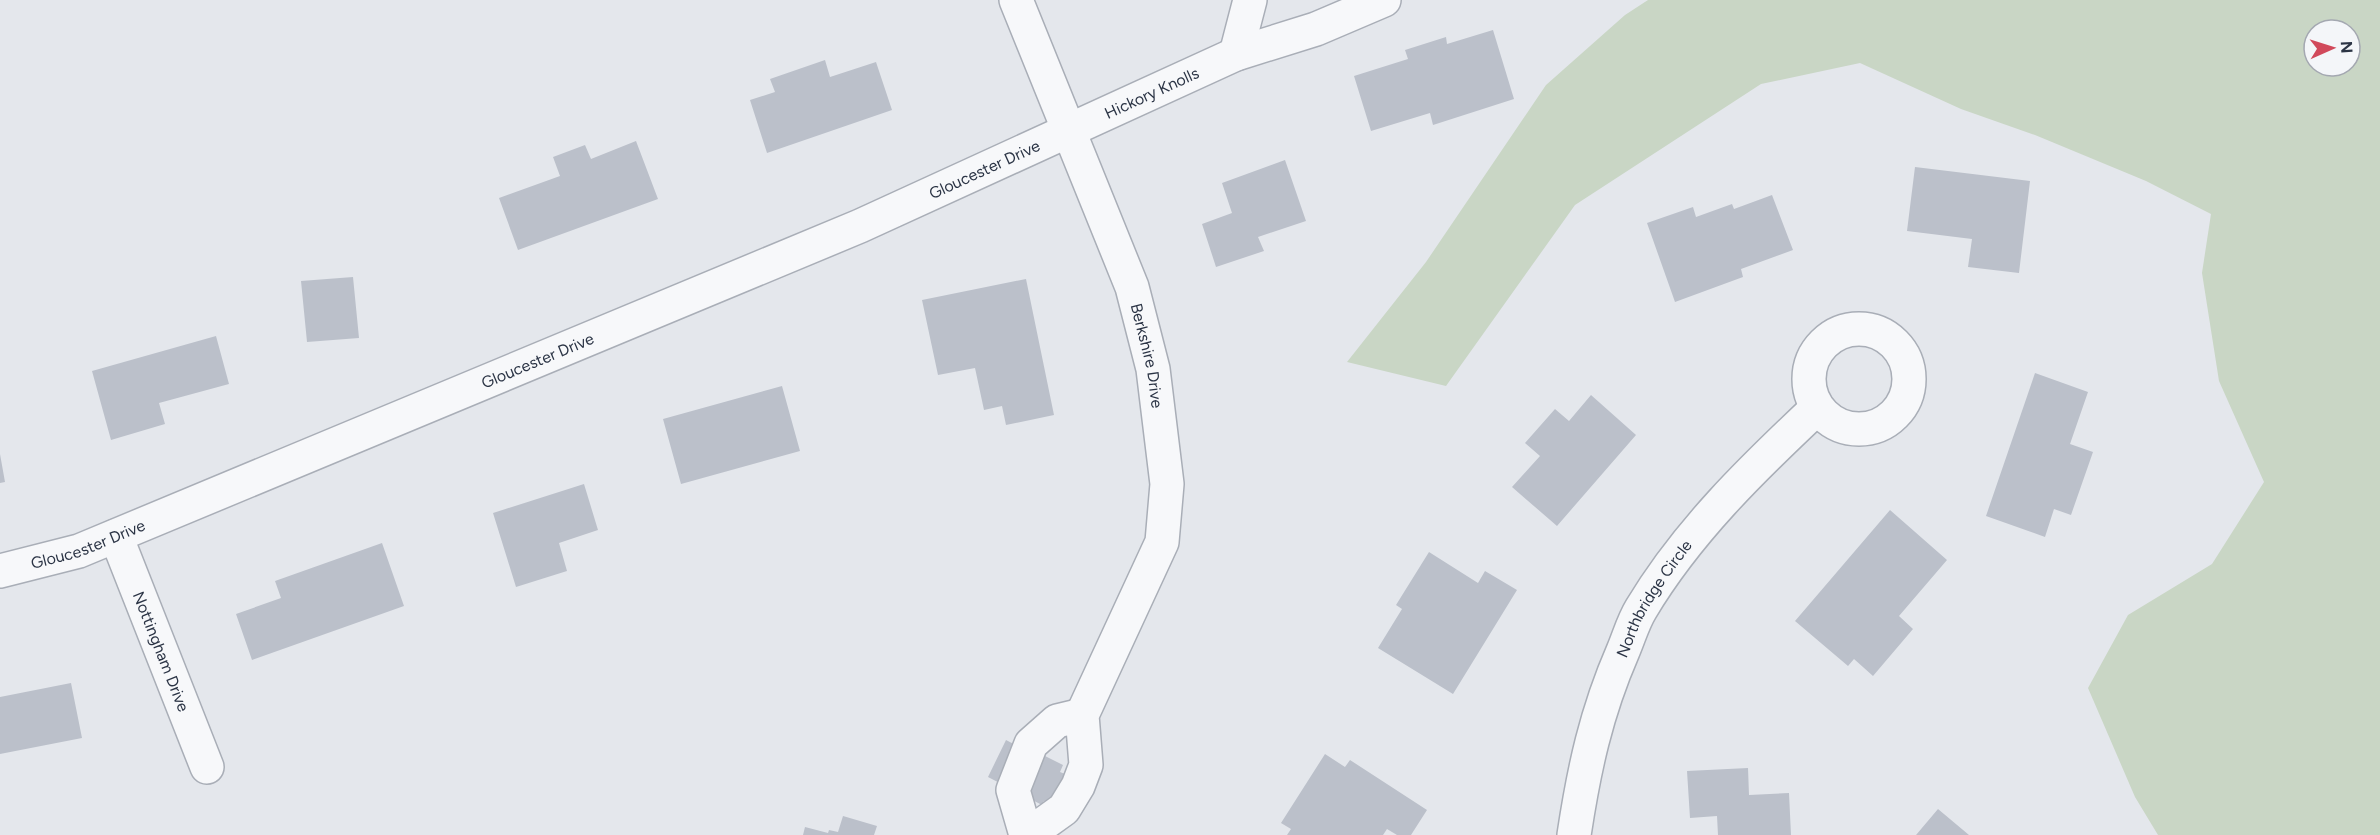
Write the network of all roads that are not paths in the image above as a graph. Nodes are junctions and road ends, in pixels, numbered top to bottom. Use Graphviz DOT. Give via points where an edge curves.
graph roads {
  1 [pos="1016,0"];
  2 [pos="1250,0"];
  3 [pos="1384,0"];
  4 [pos="1236,54"];
  5 [pos="1067,132"];
  6 [pos="1817,408"];
  7 [pos="116,536"];
  8 [pos="0,571"];
  9 [pos="1082,715"];
  10 [pos="207,768"];
  11 [pos="1027,835"];
  12 [pos="1574,835"];
  1 -- 5 [label="street, Berkshire Drive"];
  2 -- 4 [label="street"];
  3 -- 4 [label="street, Hickory Knolls" via="1316,29"];
  4 -- 5 [label="street, Hickory Knolls"];
  5 -- 7 [label="street, Gloucester Drive" via="860,226"];
  5 -- 9 [label="street, Berkshire Drive" via="1132,287 1153,369 1167,484 1162,542"];
  6 -- 12 [label="street, Northbridge Circle" via="1725,497 1640,611 1609,684 1586,761"];
  7 -- 8 [label="street, Gloucester Drive" via="79,551"];
  7 -- 10 [label="street, Nottingham Drive"];
  9 -- 11 [label="street, Berkshire Drive" via="1086,765 1078,786 1064,809"];
  9 -- 11 [label="street, Berkshire Drive" via="1057,721 1031,744 1014,790"];
}
